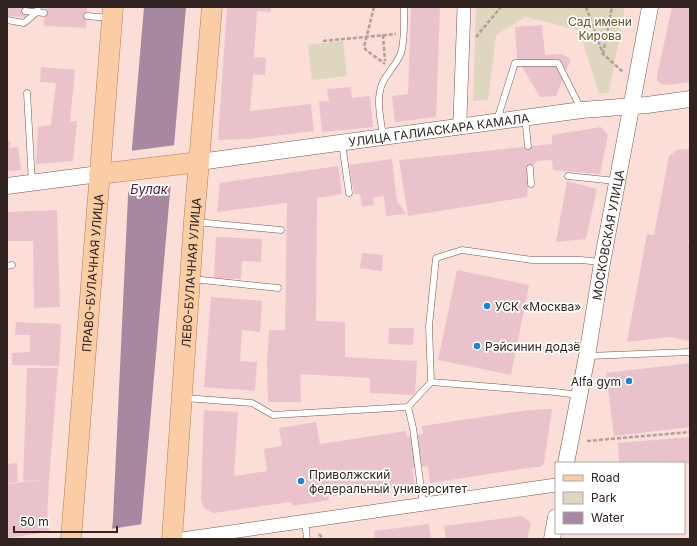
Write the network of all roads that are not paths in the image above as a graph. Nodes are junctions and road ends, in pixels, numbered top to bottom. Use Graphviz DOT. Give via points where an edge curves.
graph roads {
  1 [pos="212,7"];
  2 [pos="404,7"];
  3 [pos="464,7"];
  4 [pos="650,7"];
  5 [pos="37,10"];
  6 [pos="25,11"];
  7 [pos="44,13"];
  8 [pos="113,13"];
  9 [pos="87,16"];
  10 [pos="7,20"];
  11 [pos="27,93"];
  12 [pos="690,99"];
  13 [pos="631,106"];
  14 [pos="582,110"];
  15 [pos="526,118"];
  16 [pos="496,121"];
  17 [pos="458,127"];
  18 [pos="383,136"];
  19 [pos="342,142"];
  20 [pos="528,146"];
  21 [pos="194,162"];
  22 [pos="530,168"];
  23 [pos="99,174"];
  24 [pos="568,176"];
  25 [pos="617,181"];
  26 [pos="32,183"];
  27 [pos="531,184"];
  28 [pos="7,186"];
  29 [pos="349,193"];
  30 [pos="194,221"];
  31 [pos="281,230"];
  32 [pos="602,263"];
  33 [pos="190,279"];
  34 [pos="278,288"];
  35 [pos="690,352"];
  36 [pos="587,356"];
  37 [pos="431,382"];
  38 [pos="578,395"];
  39 [pos="182,398"];
  40 [pos="408,407"];
  41 [pos="566,462"];
  42 [pos="555,485"];
  43 [pos="423,504"];
  44 [pos="305,521"];
  45 [pos="555,522"];
  46 [pos="71,539"];
  47 [pos="172,539"];
  48 [pos="182,539"];
  49 [pos="307,539"];
  50 [pos="552,539"];
  1 -- 21 [label="main road, ЛЕВО-БУЛАЧНАЯ УЛИЦА"];
  2 -- 18 [label="lane" via="401,52 383,81 379,97"];
  3 -- 17 [label="street"];
  4 -- 13 [label="street, МОСКОВСКАЯ УЛИЦА"];
  5 -- 6 [label="lane"];
  5 -- 7 [label="lane"];
  5 -- 10 [label="lane" via="24,23"];
  8 -- 9 [label="lane"];
  8 -- 23 [label="main road, ПРАВО-БУЛАЧНАЯ УЛИЦА"];
  11 -- 26 [label="lane"];
  12 -- 13 [label="street, УЛИЦА ГАЛИАСКАРА КАМАЛА"];
  13 -- 14 [label="street, УЛИЦА ГАЛИАСКАРА КАМАЛА"];
  13 -- 25 [label="street, МОСКОВСКАЯ УЛИЦА"];
  14 -- 15 [label="street, УЛИЦА ГАЛИАСКАРА КАМАЛА"];
  14 -- 16 [label="lane" via="558,63 515,63"];
  15 -- 16 [label="street, УЛИЦА ГАЛИАСКАРА КАМАЛА"];
  15 -- 20 [label="lane"];
  16 -- 17 [label="street, УЛИЦА ГАЛИАСКАРА КАМАЛА"];
  17 -- 18 [label="street, УЛИЦА ГАЛИАСКАРА КАМАЛА"];
  18 -- 19 [label="street, УЛИЦА ГАЛИАСКАРА КАМАЛА"];
  19 -- 21 [label="street, УЛИЦА ГАЛИАСКАРА КАМАЛА"];
  19 -- 29 [label="lane"];
  21 -- 23 [label="main road"];
  21 -- 30 [label="main road, ЛЕВО-БУЛАЧНАЯ УЛИЦА"];
  22 -- 27 [label="lane"];
  23 -- 26 [label="street"];
  23 -- 46 [label="main road, ПРАВО-БУЛАЧНАЯ УЛИЦА"];
  24 -- 25 [label="lane"];
  25 -- 32 [label="street, МОСКОВСКАЯ УЛИЦА"];
  26 -- 28 [label="street"];
  30 -- 31 [label="lane"];
  30 -- 33 [label="main road, ЛЕВО-БУЛАЧНАЯ УЛИЦА"];
  32 -- 36 [label="street, МОСКОВСКАЯ УЛИЦА"];
  32 -- 37 [label="lane" via="581,260 532,260 462,250 436,258 429,326"];
  33 -- 34 [label="lane"];
  33 -- 39 [label="main road, ЛЕВО-БУЛАЧНАЯ УЛИЦА"];
  35 -- 36 [label="lane"];
  36 -- 38 [label="street, МОСКОВСКАЯ УЛИЦА"];
  37 -- 38 [label="lane"];
  37 -- 40 [label="lane"];
  38 -- 41 [label="street, МОСКОВСКАЯ УЛИЦА"];
  39 -- 40 [label="lane" via="252,403 273,415"];
  39 -- 47 [label="main road, ЛЕВО-БУЛАЧНАЯ УЛИЦА"];
  40 -- 43 [label="lane"];
  42 -- 43 [label="street"];
  43 -- 44 [label="street"];
  44 -- 48 [label="street"];
  44 -- 49 [label="lane"];
  45 -- 50 [label="street"];
}
